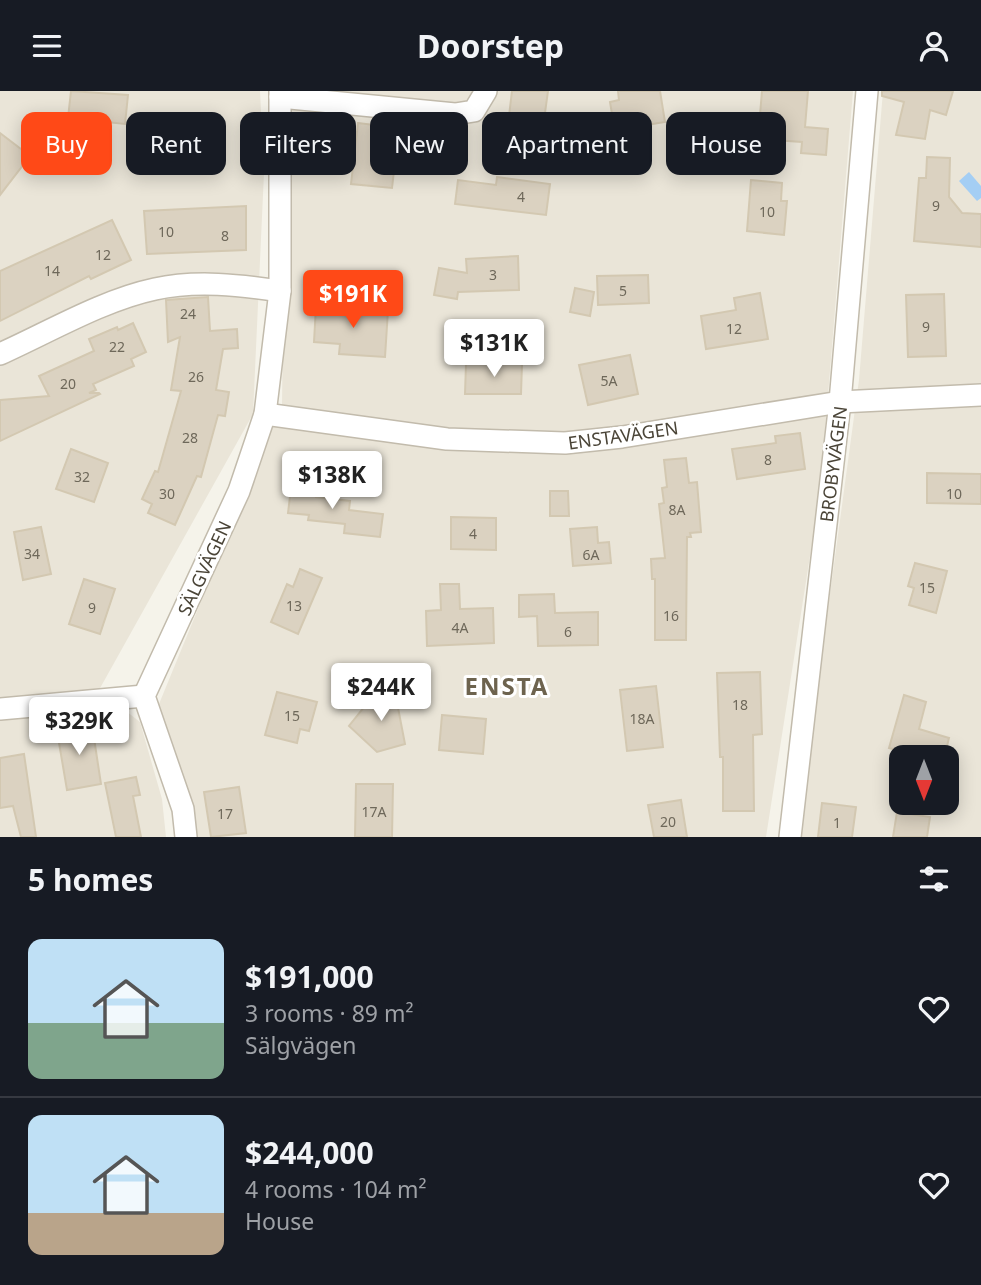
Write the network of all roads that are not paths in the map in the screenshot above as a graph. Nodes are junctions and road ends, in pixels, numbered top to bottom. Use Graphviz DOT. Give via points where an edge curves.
graph roads {
  1 [pos="486,91"];
  2 [pos="867,91"];
  3 [pos="280,94"];
  4 [pos="280,291"];
  5 [pos="0,354"];
  6 [pos="981,395"];
  7 [pos="841,402"];
  8 [pos="265,414"];
  9 [pos="144,697"];
  10 [pos="0,709"];
  11 [pos="186,837"];
  12 [pos="790,837"];
  1 -- 3 [label="street" via="474,111 455,114"];
  2 -- 7 [label="street, BROBYVÄGEN"];
  3 -- 4 [label="street, SÄLGVÄGEN"];
  4 -- 5 [label="street" via="230,283 156,289 108,305"];
  4 -- 8 [label="street, SÄLGVÄGEN"];
  6 -- 7 [label="street, ENSTAVÄGEN"];
  7 -- 8 [label="street, ENSTAVÄGEN" via="565,443 447,439"];
  7 -- 12 [label="street, BROBYVÄGEN"];
  8 -- 9 [label="street, SÄLGVÄGEN" via="239,491"];
  9 -- 10 [label="street"];
  9 -- 11 [label="street" via="183,809"];
}
